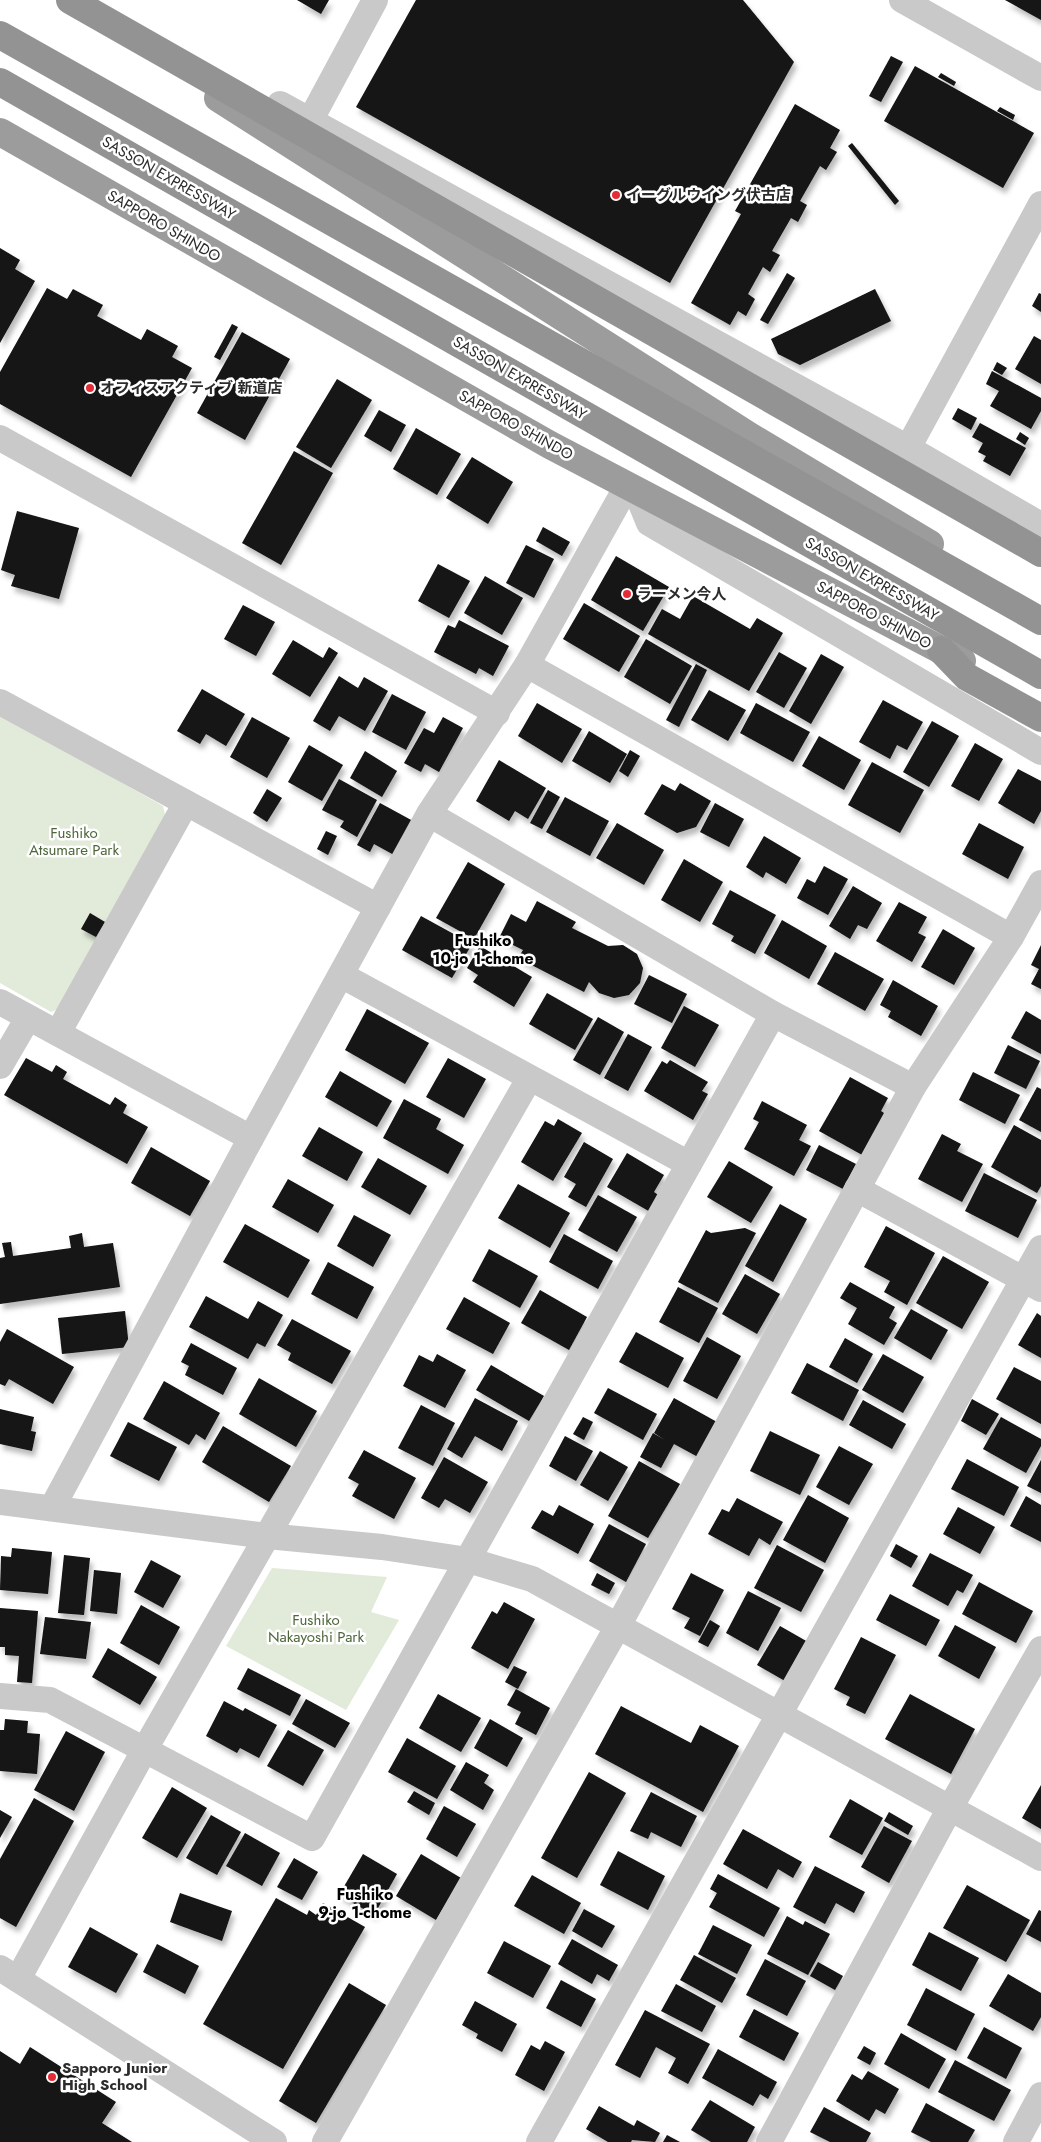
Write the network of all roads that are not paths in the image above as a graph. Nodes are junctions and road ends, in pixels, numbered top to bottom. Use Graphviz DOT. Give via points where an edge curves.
graph roads {
  1 [pos="69,0"];
  2 [pos="91,0"];
  3 [pos="375,0"];
  4 [pos="902,0"];
  5 [pos="0,35"];
  6 [pos="1041,78"];
  7 [pos="0,82"];
  8 [pos="310,121"];
  9 [pos="0,132"];
  10 [pos="1041,204"];
  11 [pos="0,438"];
  12 [pos="908,448"];
  13 [pos="632,488"];
  14 [pos="1041,524"];
  15 [pos="1041,553"];
  16 [pos="1041,610"];
  17 [pos="1041,621"];
  18 [pos="941,650"];
  19 [pos="528,665"];
  20 [pos="1041,675"];
  21 [pos="0,702"];
  22 [pos="1041,703"];
  23 [pos="497,713"];
  24 [pos="1041,718"];
  25 [pos="1041,752"];
  26 [pos="186,803"];
  27 [pos="429,814"];
  28 [pos="1041,883"];
  29 [pos="378,907"];
  30 [pos="1011,937"];
  31 [pos="341,975"];
  32 [pos="0,1002"];
  33 [pos="773,1014"];
  34 [pos="28,1018"];
  35 [pos="58,1033"];
  36 [pos="0,1066"];
  37 [pos="529,1079"];
  38 [pos="913,1087"];
  39 [pos="251,1138"];
  40 [pos="689,1164"];
  41 [pos="858,1189"];
  42 [pos="1041,1248"];
  43 [pos="1032,1285"];
  44 [pos="0,1502"];
  45 [pos="52,1508"];
  46 [pos="267,1536"];
  47 [pos="468,1560"];
  48 [pos="618,1626"];
  49 [pos="1041,1649"];
  50 [pos="0,1696"];
  51 [pos="780,1715"];
  52 [pos="145,1749"];
  53 [pos="950,1808"];
  54 [pos="1041,1858"];
  55 [pos="9,1974"];
  56 [pos="1041,2095"];
  57 [pos="274,2142"];
  58 [pos="325,2142"];
  59 [pos="539,2142"];
  60 [pos="769,2142"];
  61 [pos="1016,2142"];
  1 -- 15 [label="highway"];
  1 -- 16 [label="highway" via="326,168 751,436"];
  2 -- 8 [label="street"];
  3 -- 8 [label="street"];
  4 -- 6 [label="street"];
  5 -- 17 [label="highway"];
  7 -- 20 [label="highway, SASSON EXPRESSWAY"];
  8 -- 12 [label="street"];
  9 -- 13 [label="highway, SAPPORO SHINDO" via="550,445"];
  10 -- 12 [label="street"];
  11 -- 23 [label="street"];
  12 -- 14 [label="street"];
  13 -- 18 [label="highway, SAPPORO SHINDO"];
  13 -- 19 [label="street"];
  13 -- 25 [label="street" via="649,523"];
  18 -- 22 [label="highway, SAPPORO SHINDO"];
  18 -- 24 [label="highway" via="967,677"];
  19 -- 23 [label="street"];
  19 -- 30 [label="street"];
  21 -- 26 [label="street"];
  23 -- 27 [label="street"];
  26 -- 29 [label="street"];
  26 -- 35 [label="street"];
  27 -- 29 [label="street"];
  27 -- 33 [label="street"];
  28 -- 30 [label="street"];
  29 -- 31 [label="street"];
  30 -- 38 [label="street"];
  31 -- 37 [label="street"];
  31 -- 39 [label="street"];
  32 -- 34 [label="street"];
  33 -- 38 [label="street"];
  33 -- 40 [label="street"];
  34 -- 35 [label="street"];
  34 -- 36 [label="street"];
  35 -- 39 [label="street"];
  37 -- 40 [label="street"];
  37 -- 46 [label="street"];
  38 -- 41 [label="street"];
  39 -- 45 [label="street"];
  40 -- 47 [label="street"];
  41 -- 43 [label="street"];
  41 -- 48 [label="street"];
  42 -- 43 [label="street"];
  43 -- 51 [label="street"];
  44 -- 45 [label="street"];
  45 -- 46 [label="street"];
  46 -- 47 [label="street" via="382,1547"];
  46 -- 52 [label="street"];
  47 -- 48 [label="street" via="532,1580"];
  47 -- 52 [label="street" via="312,1838"];
  48 -- 51 [label="street"];
  48 -- 58 [label="street"];
  49 -- 53 [label="street"];
  50 -- 52 [label="street" via="50,1700"];
  51 -- 53 [label="street"];
  51 -- 59 [label="street"];
  52 -- 55 [label="street"];
  53 -- 54 [label="street"];
  53 -- 60 [label="street"];
  55 -- 57 [label="street"];
  56 -- 61 [label="street"];
}
